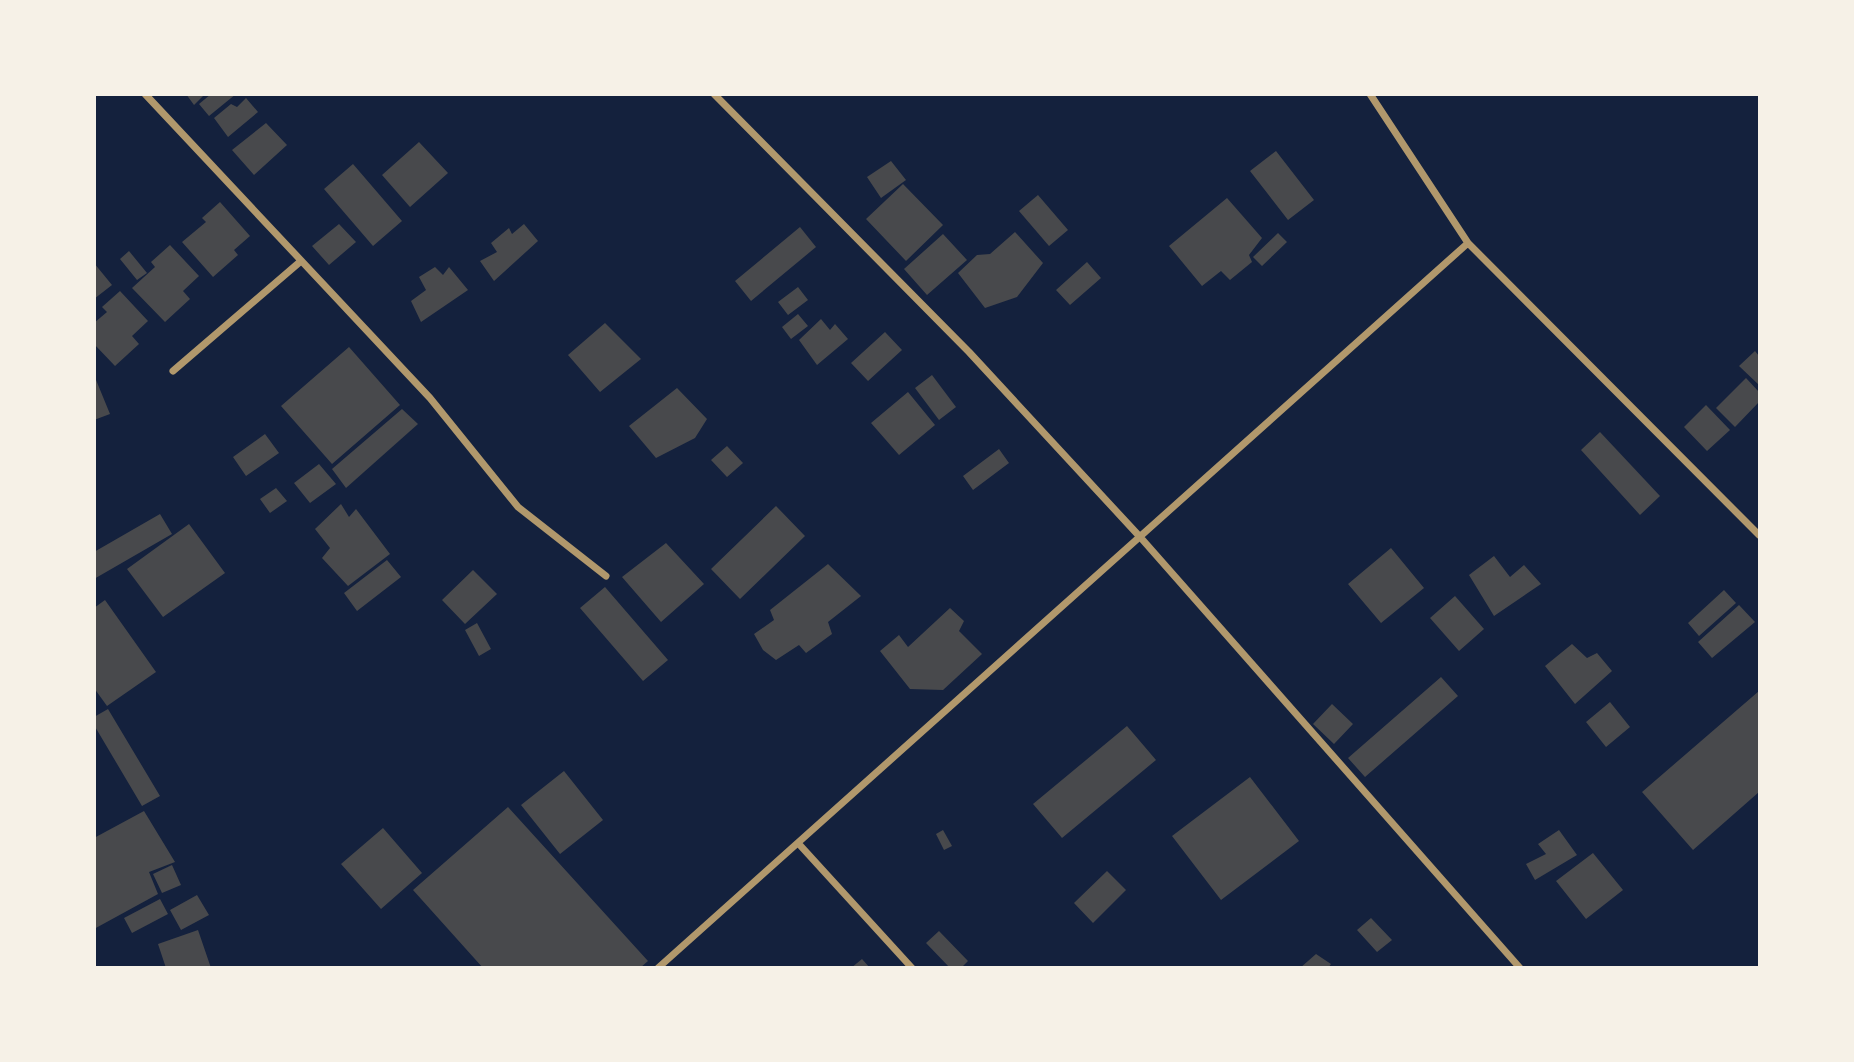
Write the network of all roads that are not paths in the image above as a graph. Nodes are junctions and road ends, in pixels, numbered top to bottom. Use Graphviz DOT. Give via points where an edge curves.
graph roads {
  1 [pos="145,94"];
  2 [pos="714,94"];
  3 [pos="1370,94"];
  4 [pos="1468,243"];
  5 [pos="301,261"];
  6 [pos="173,371"];
  7 [pos="1759,535"];
  8 [pos="1141,538"];
  9 [pos="606,576"];
  10 [pos="798,843"];
  11 [pos="658,968"];
  12 [pos="912,968"];
  13 [pos="1520,968"];
  1 -- 5 [label="street"];
  2 -- 8 [label="street" via="969,352"];
  3 -- 4 [label="street"];
  4 -- 7 [label="street"];
  4 -- 8 [label="street"];
  5 -- 6 [label="street"];
  5 -- 9 [label="street" via="429,398 518,507"];
  8 -- 10 [label="street"];
  8 -- 13 [label="street"];
  10 -- 11 [label="street"];
  10 -- 12 [label="street"];
}
